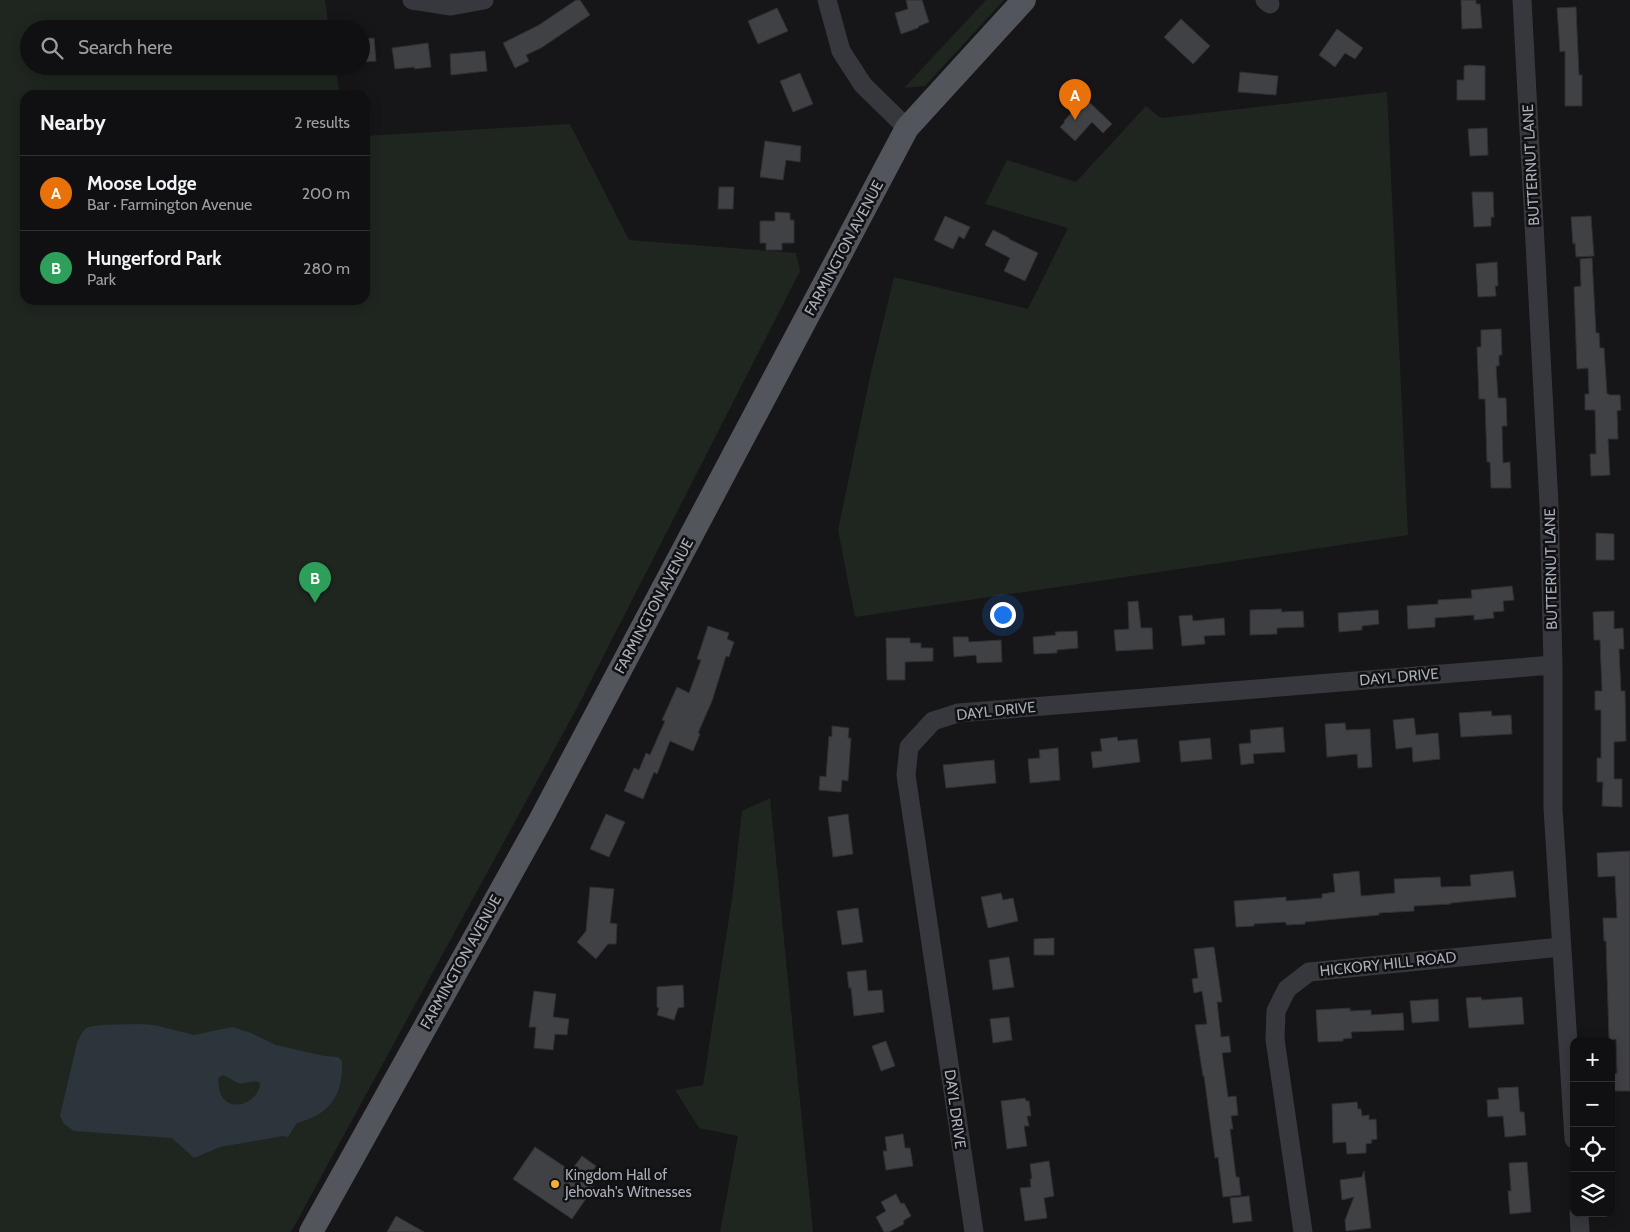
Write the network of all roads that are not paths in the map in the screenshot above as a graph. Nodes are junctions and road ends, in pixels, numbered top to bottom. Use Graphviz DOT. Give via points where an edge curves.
graph roads {
  1 [pos="412,0"];
  2 [pos="484,0"];
  3 [pos="828,0"];
  4 [pos="1024,0"];
  5 [pos="1522,0"];
  6 [pos="907,128"];
  7 [pos="1553,665"];
  8 [pos="1561,947"];
  9 [pos="1573,1127"];
  10 [pos="1579,1217"];
  11 [pos="311,1232"];
  12 [pos="974,1232"];
  13 [pos="1303,1232"];
  14 [pos="1580,1232"];
  1 -- 2 [label="street" via="451,6"];
  3 -- 6 [label="street" via="841,51 863,85"];
  4 -- 6 [label="main road, FARMINGTON AVENUE"];
  5 -- 7 [label="street, BUTTERNUT LANE" via="1549,504"];
  6 -- 11 [label="main road, FARMINGTON AVENUE" via="541,819"];
  7 -- 8 [label="street, BUTTERNUT LANE" via="1553,808"];
  7 -- 12 [label="street, DAYL DRIVE" via="958,713 934,721 910,747 906,775"];
  8 -- 9 [label="street, BUTTERNUT LANE"];
  8 -- 13 [label="street, HICKORY HILL ROAD" via="1309,972 1287,989 1276,1011 1276,1039"];
  10 -- 14 [label="street"];
}
